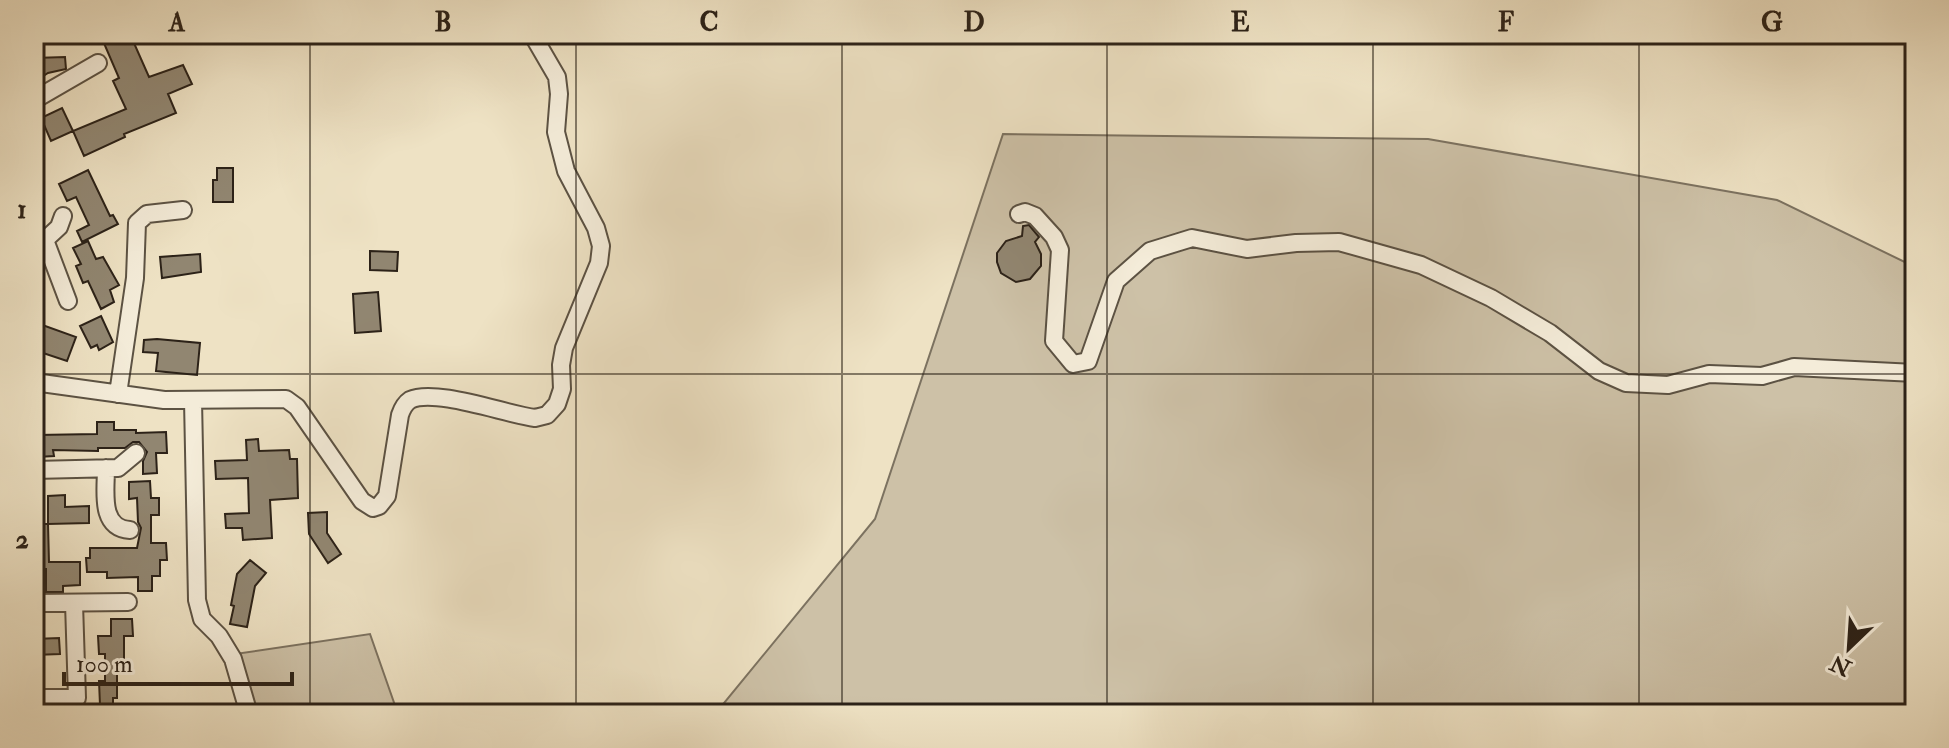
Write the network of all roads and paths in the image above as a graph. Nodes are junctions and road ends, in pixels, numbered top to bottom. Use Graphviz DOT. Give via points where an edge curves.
graph roads {
  1 [pos="532,34"];
  2 [pos="98,63"];
  3 [pos="34,100"];
  4 [pos="183,210"];
  5 [pos="1019,214"];
  6 [pos="63,216"];
  7 [pos="39,243"];
  8 [pos="68,301"];
  9 [pos="1915,373"];
  10 [pos="34,382"];
  11 [pos="118,394"];
  12 [pos="193,400"];
  13 [pos="136,453"];
  14 [pos="106,468"];
  15 [pos="34,470"];
  16 [pos="130,530"];
  17 [pos="128,602"];
  18 [pos="34,603"];
  19 [pos="74,603"];
  20 [pos="34,698"];
  21 [pos="249,714"];
  1 -- 12 [label="street" via="557,77 556,132 566,171 601,246 564,348 562,389 547,415 535,418 460,401 413,399 400,415 389,490 373,508 362,501 291,401"];
  2 -- 3 [label="street"];
  4 -- 11 [label="street" via="147,214 137,223 135,278"];
  5 -- 9 [label="street" via="1030,214 1047,228 1060,250 1054,341 1073,364 1088,361 1116,281 1150,251 1192,238 1247,249 1339,242 1421,265 1491,298 1550,333 1599,371 1626,383 1668,385 1709,374 1762,376 1794,367"];
  6 -- 7 [label="street" via="59,227"];
  7 -- 8 [label="street"];
  10 -- 11 [label="street"];
  11 -- 12 [label="street"];
  12 -- 21 [label="street" via="197,600 202,619 233,659"];
  13 -- 14 [label="street" via="118,468"];
  14 -- 15 [label="street"];
  14 -- 16 [label="street" via="106,511 115,526"];
  17 -- 19 [label="street"];
  18 -- 19 [label="street"];
  19 -- 20 [label="street" via="77,698"];
}
